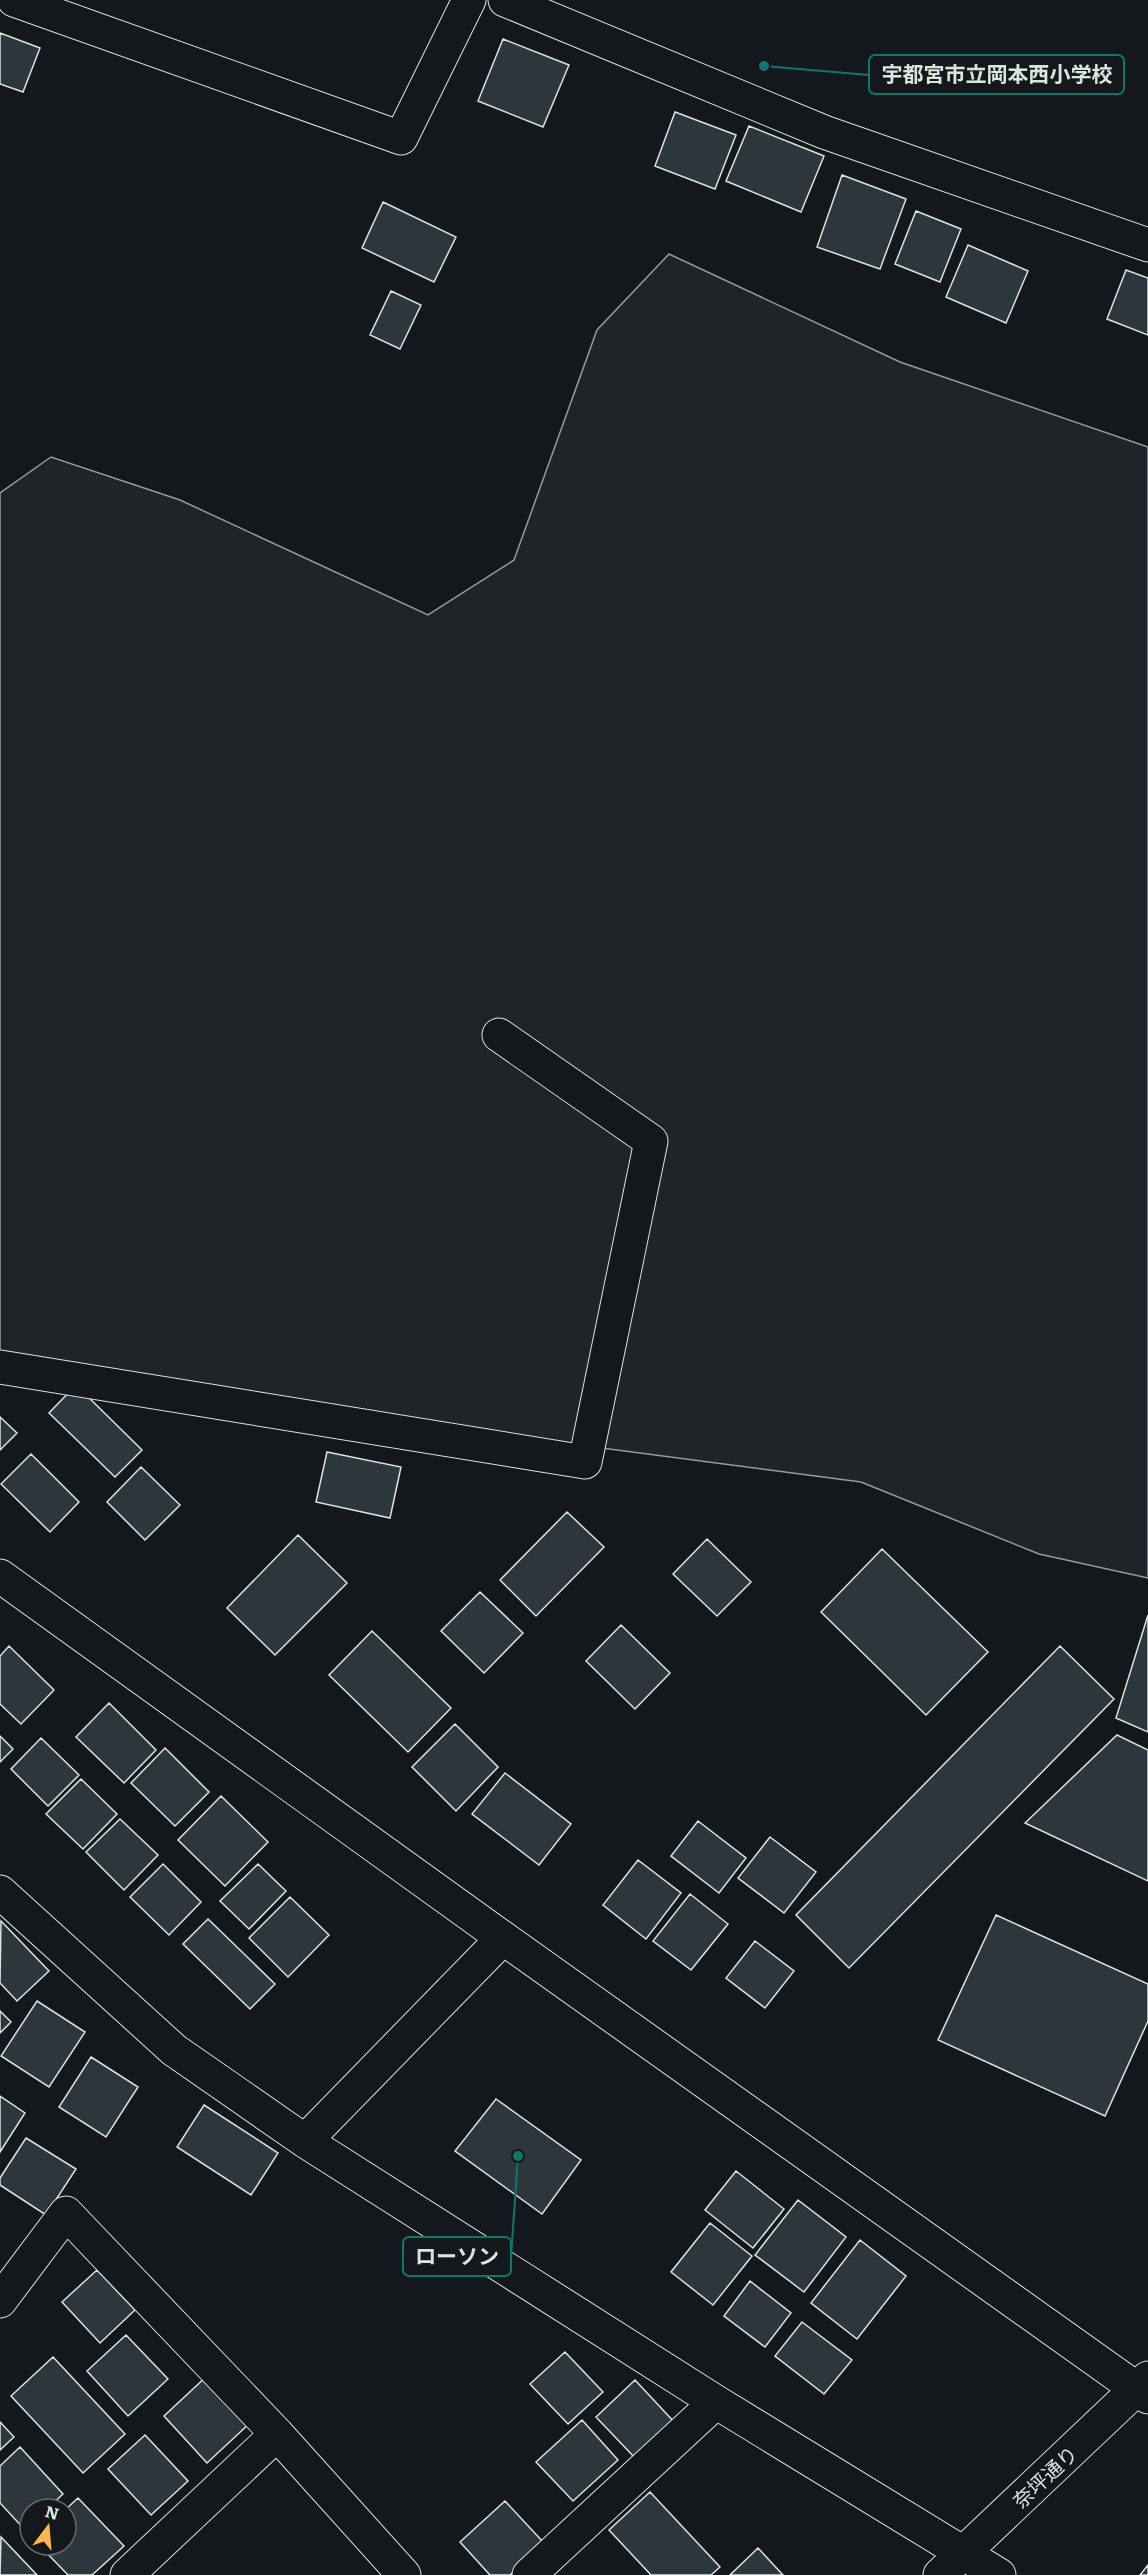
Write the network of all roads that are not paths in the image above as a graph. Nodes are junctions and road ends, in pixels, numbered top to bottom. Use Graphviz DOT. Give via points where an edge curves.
graph roads {
  1 [pos="14,0"];
  2 [pos="469,0"];
  3 [pos="505,0"];
  4 [pos="1148,244"];
  5 [pos="499,1035"];
  6 [pos="0,1367"];
  7 [pos="0,1576"];
  8 [pos="0,1892"];
  9 [pos="503,1938"];
  10 [pos="305,2141"];
  11 [pos="0,2301"];
  12 [pos="1144,2388"];
  13 [pos="716,2402"];
  14 [pos="277,2434"];
  15 [pos="963,2552"];
  16 [pos="127,2575"];
  17 [pos="404,2575"];
  18 [pos="529,2575"];
  19 [pos="940,2575"];
  20 [pos="999,2575"];
  1 -- 2 [label="street" via="401,138"];
  3 -- 4 [label="street" via="824,132"];
  5 -- 6 [label="street" via="651,1141 585,1462"];
  7 -- 9 [label="street"];
  8 -- 10 [label="street" via="174,2050"];
  9 -- 10 [label="street"];
  9 -- 12 [label="street"];
  10 -- 13 [label="street"];
  11 -- 14 [label="street" via="66,2213"];
  12 -- 15 [label="street, 奈坪通り"];
  13 -- 15 [label="street"];
  13 -- 18 [label="street"];
  14 -- 16 [label="street"];
  14 -- 17 [label="street"];
  15 -- 19 [label="street, 奈坪通り"];
  15 -- 20 [label="street"];
}
